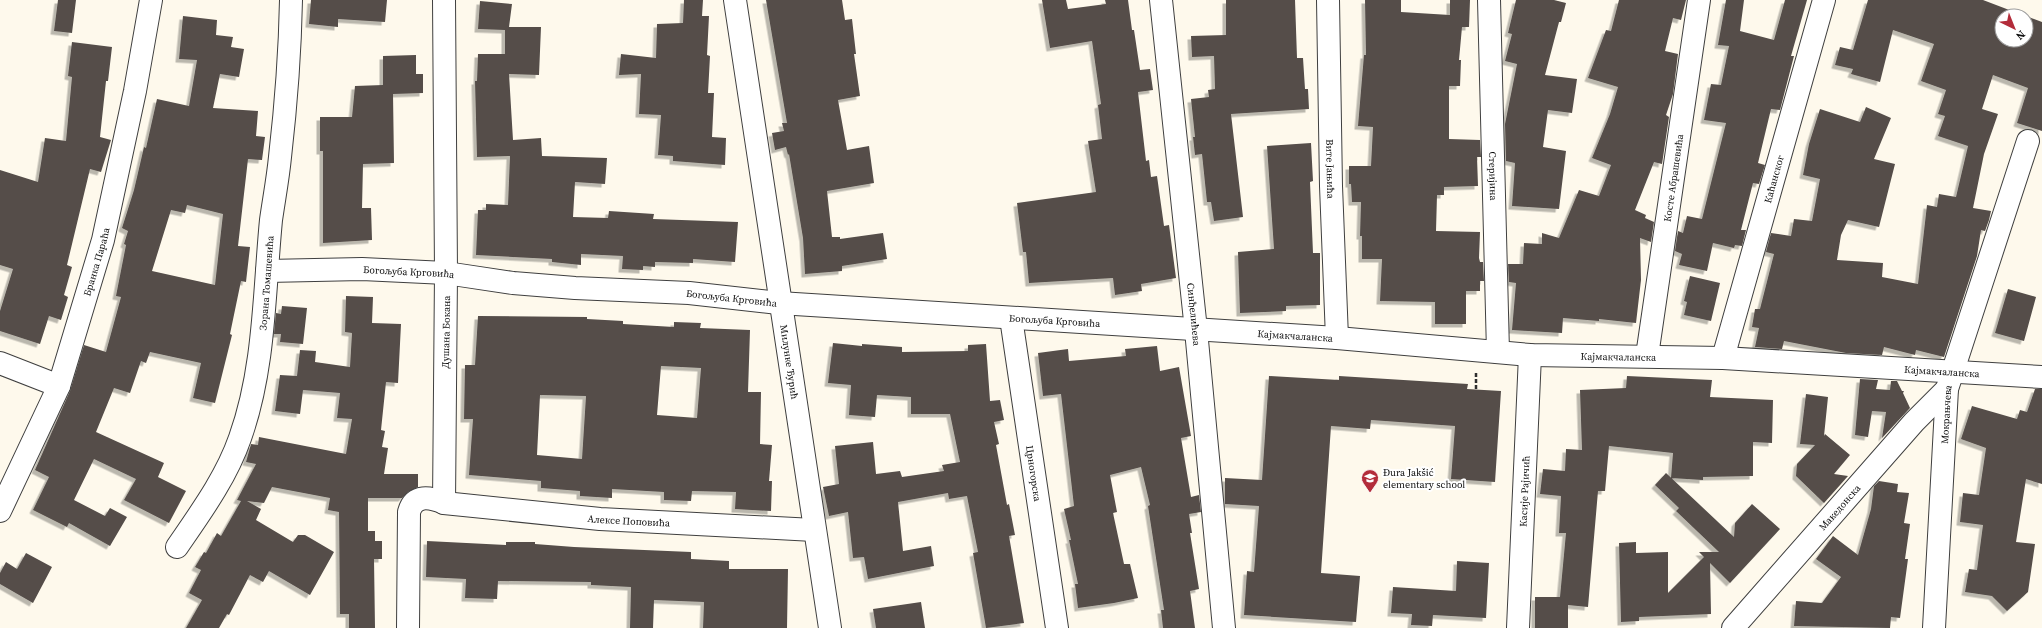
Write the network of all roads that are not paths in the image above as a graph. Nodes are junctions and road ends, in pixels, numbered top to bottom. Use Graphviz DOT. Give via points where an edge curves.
graph roads {
  1 [pos="151,0"];
  2 [pos="291,0"];
  3 [pos="444,0"];
  4 [pos="735,0"];
  5 [pos="1161,0"];
  6 [pos="1328,0"];
  7 [pos="1489,0"];
  8 [pos="1699,0"];
  9 [pos="1824,0"];
  10 [pos="2028,141"];
  11 [pos="267,272"];
  12 [pos="446,273"];
  13 [pos="779,303"];
  14 [pos="1012,318"];
  15 [pos="1196,330"];
  16 [pos="1337,338"];
  17 [pos="1498,352"];
  18 [pos="1530,355"];
  19 [pos="1647,356"];
  20 [pos="1723,358"];
  21 [pos="0,363"];
  22 [pos="2042,377"];
  23 [pos="1950,380"];
  24 [pos="59,386"];
  25 [pos="444,503"];
  26 [pos="0,511"];
  27 [pos="814,530"];
  28 [pos="177,547"];
  29 [pos="408,628"];
  30 [pos="830,628"];
  31 [pos="1057,628"];
  32 [pos="1224,628"];
  33 [pos="1518,628"];
  34 [pos="1733,628"];
  35 [pos="1934,628"];
  1 -- 24 [label="street, Бранка Параћа" via="135,91 103,240"];
  2 -- 11 [label="street, Зорана Томашевића" via="286,96"];
  3 -- 12 [label="street, Душана Бокана"];
  4 -- 13 [label="street, Милунке Ђурић"];
  5 -- 15 [label="street, Синђелићева"];
  6 -- 16 [label="street, Вите Јањића"];
  7 -- 17 [label="street, Стеријина"];
  8 -- 19 [label="street, Косте Абрашевића"];
  9 -- 20 [label="street, Каћанског"];
  10 -- 23 [label="street, Мокрањчева"];
  11 -- 12 [label="street, Богољуба Крговића" via="362,269"];
  11 -- 28 [label="street, Зорана Томашевића" via="253,396 241,436 210,499"];
  12 -- 13 [label="street, Богољуба Крговића" via="513,283 689,293"];
  12 -- 25 [label="street, Душана Бокана"];
  13 -- 14 [label="street, Богољуба Крговића"];
  13 -- 27 [label="street, Милунке Ђурић"];
  14 -- 15 [label="street, Богољуба Крговића"];
  14 -- 31 [label="street, Црногорска"];
  15 -- 16 [label="street, Кајмакчаланска"];
  15 -- 32 [label="street, Синђелићева"];
  16 -- 17 [label="street, Кајмакчаланска"];
  17 -- 18 [label="street, Кајмакчаланска"];
  18 -- 19 [label="street, Кајмакчаланска"];
  18 -- 33 [label="street, Касије Рајичић"];
  19 -- 20 [label="street, Кајмакчаланска"];
  20 -- 23 [label="street, Кајмакчаланска"];
  21 -- 24 [label="street"];
  22 -- 23 [label="street, Кајмакчаланска"];
  23 -- 34 [label="street, Македонска"];
  23 -- 35 [label="street, Мокрањчева"];
  24 -- 26 [label="street, Бранка Параћа"];
  25 -- 27 [label="street, Алексе Поповића" via="600,519"];
  25 -- 29 [label="street" via="432,498 417,499 411,504 408,512"];
  27 -- 30 [label="street, Милунке Ђурић"];
}
